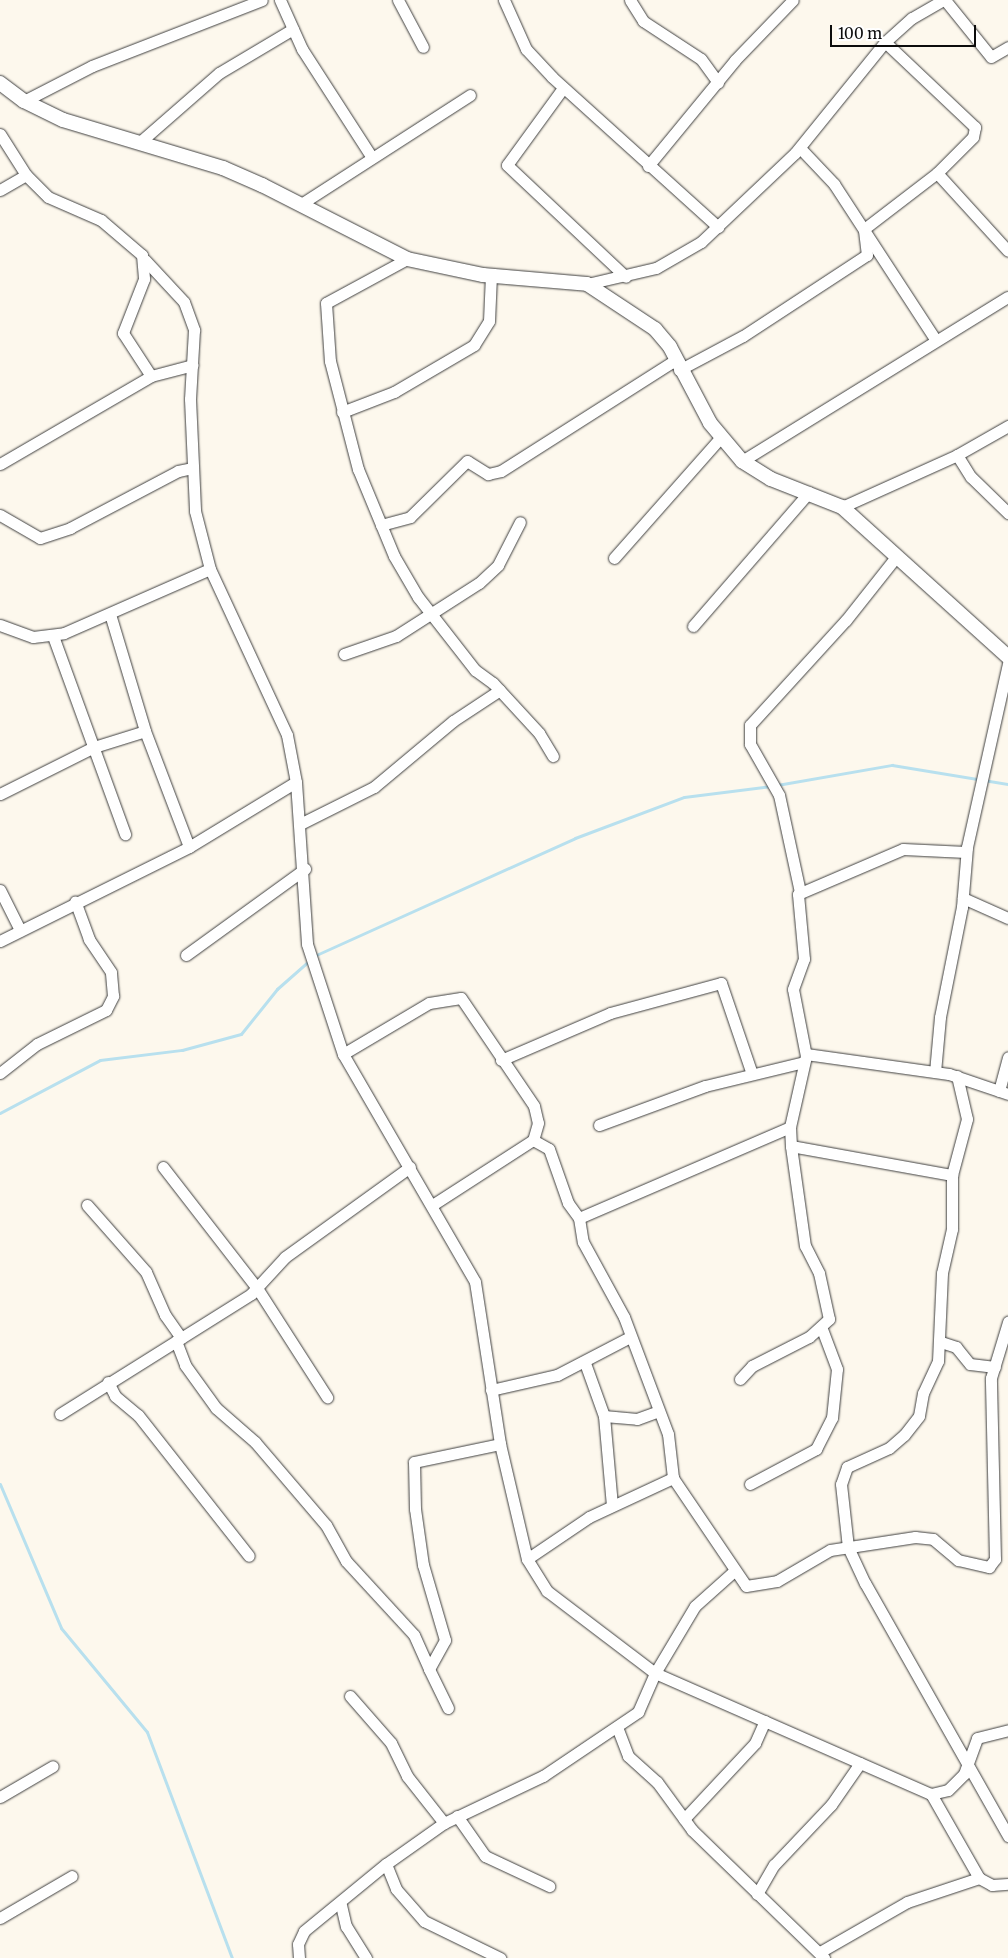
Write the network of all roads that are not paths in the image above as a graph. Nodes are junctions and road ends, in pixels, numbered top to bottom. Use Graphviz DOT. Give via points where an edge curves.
graph roads {
  1 [pos="262,0"];
  2 [pos="280,0"];
  3 [pos="398,0"];
  4 [pos="504,0"];
  5 [pos="630,0"];
  6 [pos="944,0"];
  7 [pos="789,1"];
  8 [pos="293,29"];
  9 [pos="886,42"];
  10 [pos="423,47"];
  11 [pos="1008,47"];
  12 [pos="718,82"];
  13 [pos="0,83"];
  14 [pos="564,88"];
  15 [pos="470,96"];
  16 [pos="24,101"];
  17 [pos="0,134"];
  18 [pos="140,142"];
  19 [pos="800,148"];
  20 [pos="371,156"];
  21 [pos="648,166"];
  22 [pos="937,173"];
  23 [pos="26,176"];
  24 [pos="0,190"];
  25 [pos="301,204"];
  26 [pos="718,227"];
  27 [pos="864,229"];
  28 [pos="1008,252"];
  29 [pos="407,259"];
  30 [pos="146,260"];
  31 [pos="491,276"];
  32 [pos="626,278"];
  33 [pos="587,284"];
  34 [pos="1008,298"];
  35 [pos="935,339"];
  36 [pos="193,365"];
  37 [pos="677,365"];
  38 [pos="151,376"];
  39 [pos="342,412"];
  40 [pos="1008,426"];
  41 [pos="721,437"];
  42 [pos="957,455"];
  43 [pos="742,461"];
  44 [pos="0,464"];
  45 [pos="192,468"];
  46 [pos="809,492"];
  47 [pos="842,507"];
  48 [pos="1008,513"];
  49 [pos="0,515"];
  50 [pos="520,522"];
  51 [pos="381,525"];
  52 [pos="896,557"];
  53 [pos="614,558"];
  54 [pos="210,569"];
  55 [pos="431,612"];
  56 [pos="110,614"];
  57 [pos="0,625"];
  58 [pos="693,626"];
  59 [pos="53,636"];
  60 [pos="344,654"];
  61 [pos="1008,657"];
  62 [pos="1008,663"];
  63 [pos="500,690"];
  64 [pos="145,731"];
  65 [pos="94,747"];
  66 [pos="553,756"];
  67 [pos="296,782"];
  68 [pos="0,794"];
  69 [pos="300,824"];
  70 [pos="125,834"];
  71 [pos="189,847"];
  72 [pos="966,852"];
  73 [pos="305,869"];
  74 [pos="0,890"];
  75 [pos="800,892"];
  76 [pos="963,898"];
  77 [pos="75,901"];
  78 [pos="1008,918"];
  79 [pos="20,930"];
  80 [pos="0,940"];
  81 [pos="186,955"];
  82 [pos="343,1054"];
  83 [pos="1008,1057"];
  84 [pos="805,1058"];
  85 [pos="501,1060"];
  86 [pos="935,1072"];
  87 [pos="0,1073"];
  88 [pos="752,1074"];
  89 [pos="957,1076"];
  90 [pos="1004,1093"];
  91 [pos="599,1125"];
  92 [pos="790,1127"];
  93 [pos="533,1140"];
  94 [pos="791,1146"];
  95 [pos="163,1167"];
  96 [pos="410,1167"];
  97 [pos="952,1176"];
  98 [pos="87,1205"];
  99 [pos="432,1205"];
  100 [pos="578,1218"];
  101 [pos="257,1288"];
  102 [pos="1008,1322"];
  103 [pos="822,1329"];
  104 [pos="630,1337"];
  105 [pos="179,1339"];
  106 [pos="941,1342"];
  107 [pos="585,1363"];
  108 [pos="994,1366"];
  109 [pos="740,1379"];
  110 [pos="108,1382"];
  111 [pos="491,1390"];
  112 [pos="327,1397"];
  113 [pos="659,1411"];
  114 [pos="60,1414"];
  115 [pos="604,1416"];
  116 [pos="500,1444"];
  117 [pos="673,1478"];
  118 [pos="750,1484"];
  119 [pos="612,1506"];
  120 [pos="848,1546"];
  121 [pos="249,1556"];
  122 [pos="527,1559"];
  123 [pos="733,1572"];
  124 [pos="429,1669"];
  125 [pos="655,1673"];
  126 [pos="350,1696"];
  127 [pos="448,1708"];
  128 [pos="764,1721"];
  129 [pos="617,1728"];
  130 [pos="1008,1730"];
  131 [pos="860,1763"];
  132 [pos="53,1766"];
  133 [pos="969,1767"];
  134 [pos="931,1794"];
  135 [pos="0,1797"];
  136 [pos="457,1816"];
  137 [pos="684,1819"];
  138 [pos="444,1824"];
  139 [pos="1008,1836"];
  140 [pos="386,1864"];
  141 [pos="72,1876"];
  142 [pos="979,1878"];
  143 [pos="1008,1884"];
  144 [pos="549,1886"];
  145 [pos="757,1894"];
  146 [pos="341,1905"];
  147 [pos="0,1918"];
  148 [pos="822,1955"];
  149 [pos="299,1958"];
  150 [pos="366,1958"];
  151 [pos="500,1958"];
  1 -- 16 [label="street" via="92,66"];
  2 -- 8 [label="street"];
  3 -- 10 [label="street"];
  4 -- 14 [label="street" via="526,49"];
  5 -- 12 [label="street" via="644,21 701,58"];
  6 -- 9 [label="street" via="912,18"];
  6 -- 11 [label="street" via="990,57"];
  7 -- 12 [label="street"];
  8 -- 18 [label="street" via="219,73"];
  8 -- 20 [label="street"];
  9 -- 19 [label="street"];
  9 -- 22 [label="street" via="975,127 973,136"];
  12 -- 21 [label="street"];
  13 -- 16 [label="street"];
  14 -- 21 [label="street"];
  14 -- 32 [label="street" via="507,165"];
  15 -- 20 [label="street"];
  16 -- 18 [label="street" via="63,120"];
  17 -- 23 [label="street"];
  18 -- 25 [label="street" via="223,168"];
  19 -- 26 [label="street"];
  19 -- 27 [label="street" via="834,184"];
  20 -- 25 [label="street"];
  21 -- 26 [label="street"];
  22 -- 27 [label="street"];
  22 -- 28 [label="street"];
  23 -- 24 [label="street"];
  23 -- 30 [label="street" via="48,196 102,220"];
  25 -- 29 [label="street"];
  26 -- 32 [label="street" via="675,260"];
  27 -- 35 [label="street"];
  27 -- 37 [label="street" via="867,254 743,336"];
  29 -- 31 [label="street"];
  29 -- 39 [label="street" via="326,303 327,345"];
  30 -- 36 [label="street" via="184,302 194,330"];
  30 -- 38 [label="street" via="144,279 123,333"];
  31 -- 33 [label="street"];
  31 -- 39 [label="street" via="489,322 474,345 394,392"];
  32 -- 33 [label="street"];
  33 -- 37 [label="street" via="655,329"];
  34 -- 35 [label="street"];
  35 -- 43 [label="street"];
  36 -- 38 [label="street"];
  36 -- 45 [label="street"];
  37 -- 41 [label="street"];
  37 -- 51 [label="street" via="501,471 488,474 468,461 410,517"];
  38 -- 44 [label="street"];
  39 -- 51 [label="street" via="361,479"];
  40 -- 42 [label="street"];
  41 -- 43 [label="street"];
  41 -- 53 [label="street"];
  42 -- 47 [label="street"];
  42 -- 48 [label="street" via="971,477"];
  43 -- 46 [label="street" via="770,479"];
  45 -- 49 [label="street" via="178,471 70,528 40,538"];
  45 -- 54 [label="street" via="195,511"];
  46 -- 47 [label="street"];
  46 -- 58 [label="street"];
  47 -- 52 [label="street"];
  50 -- 55 [label="street" via="498,565 479,583"];
  51 -- 55 [label="street" via="408,582"];
  52 -- 61 [label="street"];
  52 -- 75 [label="street" via="846,620 750,725 750,744 779,795"];
  54 -- 56 [label="street"];
  54 -- 67 [label="street" via="287,735"];
  55 -- 60 [label="street" via="396,636"];
  55 -- 63 [label="street" via="475,670"];
  56 -- 59 [label="street"];
  56 -- 64 [label="street"];
  57 -- 59 [label="street" via="33,637"];
  59 -- 65 [label="street"];
  62 -- 72 [label="street"];
  63 -- 66 [label="street"];
  63 -- 69 [label="street" via="452,721 374,787"];
  64 -- 65 [label="street"];
  64 -- 71 [label="street"];
  65 -- 68 [label="street"];
  65 -- 70 [label="street"];
  67 -- 69 [label="street"];
  67 -- 71 [label="street"];
  69 -- 73 [label="street"];
  71 -- 77 [label="street"];
  72 -- 75 [label="street" via="903,849 852,874"];
  72 -- 76 [label="street"];
  73 -- 81 [label="street"];
  73 -- 82 [label="street" via="307,944"];
  74 -- 79 [label="street"];
  75 -- 84 [label="street" via="804,959 792,989"];
  76 -- 78 [label="street"];
  76 -- 86 [label="street" via="940,1017"];
  77 -- 79 [label="street"];
  77 -- 87 [label="street" via="89,939 111,972 113,996 106,1010 37,1044"];
  79 -- 80 [label="street"];
  82 -- 85 [label="street" via="429,1004 450,997 466,1001"];
  82 -- 96 [label="street"];
  83 -- 90 [label="street"];
  84 -- 86 [label="street"];
  84 -- 88 [label="street"];
  84 -- 92 [label="street"];
  85 -- 88 [label="street" via="610,1013 722,983"];
  85 -- 93 [label="street" via="538,1114"];
  86 -- 89 [label="street"];
  88 -- 91 [label="street" via="706,1086 658,1106 619,1114"];
  89 -- 90 [label="street"];
  89 -- 97 [label="street" via="967,1118"];
  92 -- 94 [label="street"];
  92 -- 100 [label="street"];
  93 -- 99 [label="street"];
  93 -- 100 [label="street" via="549,1149 568,1204"];
  94 -- 97 [label="street"];
  94 -- 103 [label="street" via="805,1246 819,1273 829,1319"];
  95 -- 101 [label="street"];
  96 -- 99 [label="street"];
  96 -- 101 [label="street" via="284,1257"];
  97 -- 106 [label="street"];
  98 -- 105 [label="street" via="136,1258"];
  99 -- 111 [label="street" via="474,1282"];
  100 -- 104 [label="street" via="584,1242 624,1317"];
  101 -- 105 [label="street"];
  101 -- 112 [label="street"];
  102 -- 108 [label="street"];
  103 -- 109 [label="street" via="752,1366"];
  103 -- 118 [label="street" via="837,1369 832,1418 816,1449"];
  104 -- 107 [label="street"];
  104 -- 113 [label="street"];
  105 -- 110 [label="street"];
  105 -- 124 [label="street" via="188,1370 216,1408 255,1442 326,1526 346,1561 414,1635"];
  106 -- 108 [label="street" via="956,1347 970,1364"];
  106 -- 120 [label="street" via="919,1416 904,1435 842,1472"];
  107 -- 111 [label="street"];
  107 -- 115 [label="street"];
  108 -- 120 [label="street" via="990,1444 992,1563 989,1567 958,1560 933,1539"];
  110 -- 114 [label="street"];
  110 -- 121 [label="street" via="115,1396 138,1415"];
  111 -- 116 [label="street"];
  113 -- 115 [label="street" via="637,1419"];
  113 -- 117 [label="street" via="668,1434"];
  115 -- 119 [label="street"];
  116 -- 122 [label="street"];
  116 -- 124 [label="street" via="414,1462 415,1509 423,1565 445,1640"];
  117 -- 119 [label="street"];
  117 -- 123 [label="street"];
  119 -- 122 [label="street"];
  120 -- 123 [label="street" via="822,1552 764,1586 746,1586"];
  120 -- 133 [label="street"];
  122 -- 125 [label="street" via="547,1591"];
  123 -- 125 [label="street" via="701,1598"];
  124 -- 127 [label="street"];
  125 -- 128 [label="street"];
  125 -- 129 [label="street" via="644,1705"];
  126 -- 138 [label="street" via="391,1743 407,1776"];
  128 -- 131 [label="street"];
  128 -- 137 [label="street" via="755,1743"];
  129 -- 136 [label="street" via="543,1776"];
  129 -- 137 [label="street" via="628,1756 657,1782"];
  130 -- 133 [label="street" via="984,1735 972,1743"];
  131 -- 134 [label="street"];
  131 -- 145 [label="street" via="830,1805 774,1865"];
  132 -- 135 [label="street"];
  133 -- 134 [label="street" via="948,1790"];
  133 -- 139 [label="street"];
  134 -- 142 [label="street"];
  136 -- 138 [label="street"];
  136 -- 144 [label="street" via="486,1856"];
  137 -- 145 [label="street"];
  138 -- 140 [label="street"];
  140 -- 146 [label="street"];
  140 -- 151 [label="street" via="396,1889 424,1921"];
  141 -- 147 [label="street"];
  142 -- 143 [label="street" via="992,1885"];
  142 -- 148 [label="street" via="907,1902"];
  145 -- 148 [label="street"];
  146 -- 149 [label="street" via="304,1931 298,1944"];
  146 -- 150 [label="street" via="346,1926"];
}
